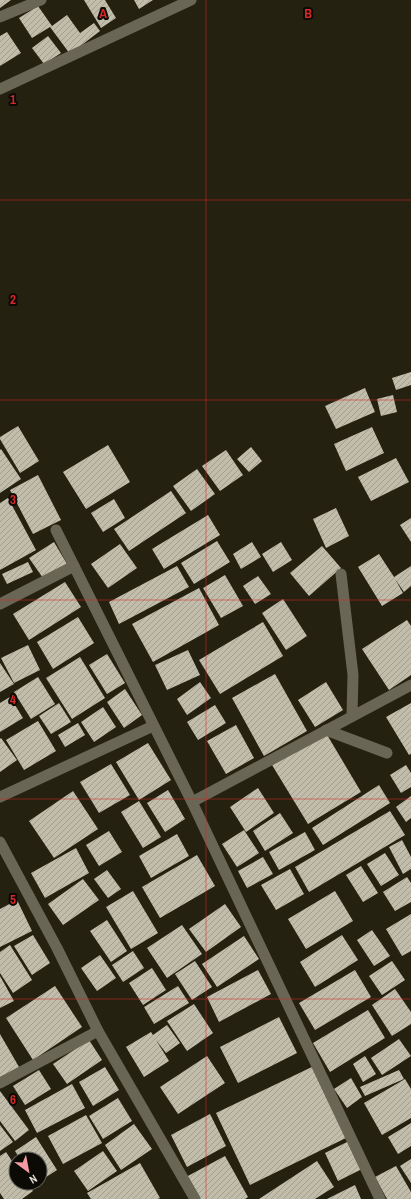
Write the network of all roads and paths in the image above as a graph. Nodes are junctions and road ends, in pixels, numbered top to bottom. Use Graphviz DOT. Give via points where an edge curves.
graph roads {
  1 [pos="41,0"];
  2 [pos="191,0"];
  3 [pos="0,18"];
  4 [pos="0,88"];
  5 [pos="56,530"];
  6 [pos="74,566"];
  7 [pos="341,574"];
  8 [pos="0,604"];
  9 [pos="411,685"];
  10 [pos="352,716"];
  11 [pos="153,726"];
  12 [pos="326,730"];
  13 [pos="387,753"];
  14 [pos="0,797"];
  15 [pos="192,802"];
  16 [pos="0,842"];
  17 [pos="98,1031"];
  18 [pos="0,1083"];
  19 [pos="195,1199"];
  20 [pos="380,1199"];
  1 -- 3 [label="street"];
  2 -- 4 [label="street"];
  5 -- 6 [label="street"];
  6 -- 8 [label="street"];
  6 -- 11 [label="street"];
  7 -- 10 [label="street" via="353,675"];
  9 -- 10 [label="street"];
  10 -- 12 [label="street"];
  11 -- 14 [label="street"];
  11 -- 15 [label="street"];
  12 -- 13 [label="street"];
  12 -- 15 [label="street"];
  15 -- 20 [label="street"];
  16 -- 17 [label="street"];
  17 -- 18 [label="street"];
  17 -- 19 [label="street"];
}
